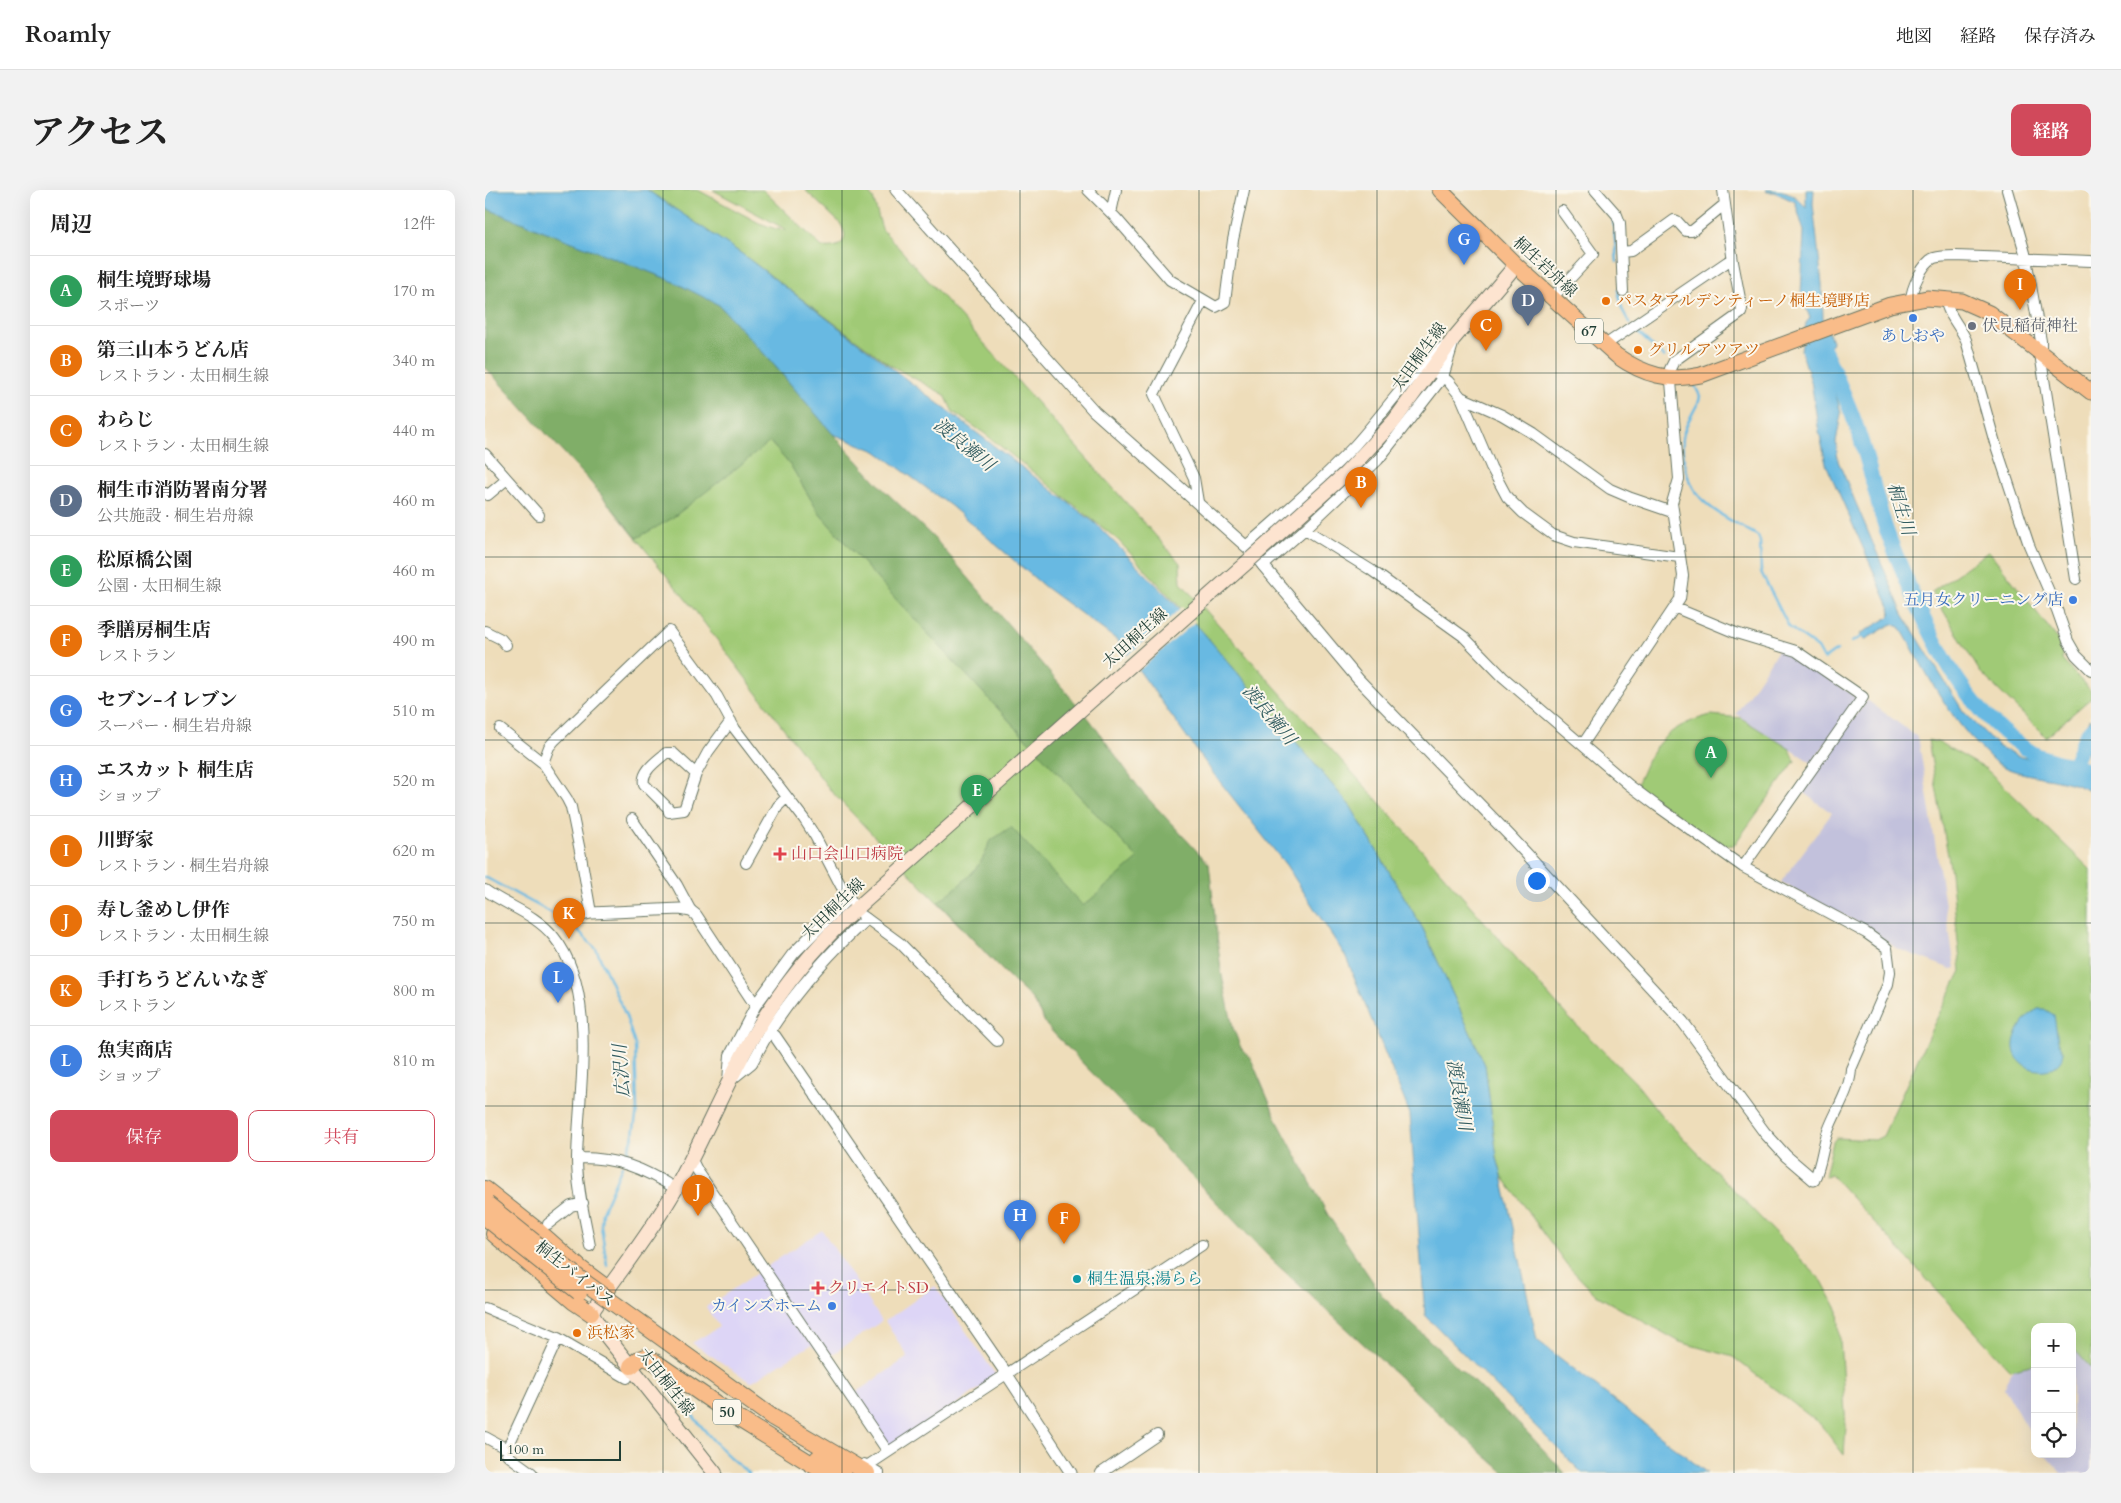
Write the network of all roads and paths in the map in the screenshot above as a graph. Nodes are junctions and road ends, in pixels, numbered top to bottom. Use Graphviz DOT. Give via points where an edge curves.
graph roads {
  1 [pos="896,190"];
  2 [pos="1088,190"];
  3 [pos="1116,190"];
  4 [pos="1244,190"];
  5 [pos="1440,190"];
  6 [pos="1595,190"];
  7 [pos="1723,190"];
  8 [pos="2007,190"];
  9 [pos="1725,204"];
  10 [pos="1562,211"];
  11 [pos="1111,213"];
  12 [pos="1622,252"];
  13 [pos="2026,259"];
  14 [pos="2091,261"];
  15 [pos="1733,262"];
  16 [pos="1516,264"];
  17 [pos="1623,291"];
  18 [pos="1552,298"];
  19 [pos="1911,300"];
  20 [pos="1946,300"];
  21 [pos="1203,301"];
  22 [pos="1605,345"];
  23 [pos="2041,352"];
  24 [pos="1433,371"];
  25 [pos="1669,378"];
  26 [pos="2091,392"];
  27 [pos="1461,397"];
  28 [pos="485,454"];
  29 [pos="507,479"];
  30 [pos="485,493"];
  31 [pos="1198,502"];
  32 [pos="1672,512"];
  33 [pos="539,515"];
  34 [pos="1305,529"];
  35 [pos="1248,547"];
  36 [pos="1679,557"];
  37 [pos="1262,564"];
  38 [pos="2076,579"];
  39 [pos="1676,608"];
  40 [pos="485,631"];
  41 [pos="506,645"];
  42 [pos="2091,670"];
  43 [pos="731,721"];
  44 [pos="499,729"];
  45 [pos="1583,744"];
  46 [pos="543,763"];
  47 [pos="696,774"];
  48 [pos="787,797"];
  49 [pos="633,819"];
  50 [pos="746,863"];
  51 [pos="1743,867"];
  52 [pos="485,890"];
  53 [pos="850,899"];
  54 [pos="691,911"];
  55 [pos="591,913"];
  56 [pos="573,917"];
  57 [pos="864,918"];
  58 [pos="757,1003"];
  59 [pos="769,1032"];
  60 [pos="997,1041"];
  61 [pos="729,1082"];
  62 [pos="577,1158"];
  63 [pos="691,1158"];
  64 [pos="1814,1180"];
  65 [pos="675,1189"];
  66 [pos="485,1203"];
  67 [pos="583,1203"];
  68 [pos="548,1224"];
  69 [pos="485,1226"];
  70 [pos="1202,1245"];
  71 [pos="590,1246"];
  72 [pos="608,1289"];
  73 [pos="485,1308"];
  74 [pos="591,1313"];
  75 [pos="558,1338"];
  76 [pos="631,1366"];
  77 [pos="1006,1373"];
  78 [pos="769,1421"];
  79 [pos="1157,1435"];
  80 [pos="485,1437"];
  81 [pos="507,1449"];
  82 [pos="888,1452"];
  83 [pos="867,1470"];
  84 [pos="532,1473"];
  85 [pos="715,1473"];
  86 [pos="826,1473"];
  87 [pos="842,1473"];
  88 [pos="879,1473"];
  89 [pos="1071,1473"];
  90 [pos="1101,1473"];
  1 -- 31 [label="street" via="1094,411"];
  2 -- 11 [label="street"];
  3 -- 11 [label="street"];
  4 -- 21 [label="street" via="1225,302 1216,307"];
  5 -- 16 [label="main road, 桐生岩舟線 / 67"];
  6 -- 12 [label="street" via="1617,214"];
  7 -- 9 [label="street"];
  8 -- 13 [label="street"];
  9 -- 12 [label="street" via="1692,231 1686,231 1674,220 1631,251"];
  9 -- 15 [label="street"];
  10 -- 18 [label="street" via="1593,254"];
  11 -- 21 [label="street" via="1170,280"];
  12 -- 17 [label="street"];
  13 -- 14 [label="street"];
  13 -- 19 [label="street" via="1935,258 1917,279"];
  13 -- 23 [label="street"];
  15 -- 22 [label="street" via="1727,262"];
  15 -- 25 [label="street" via="1741,313 1674,360"];
  16 -- 18 [label="main road, 桐生岩舟線 / 67"];
  16 -- 24 [label="main road, 太田桐生線" via="1454,338"];
  18 -- 22 [label="main road, 桐生岩舟線 / 67"];
  19 -- 20 [label="main road, 67"];
  19 -- 25 [label="main road, 桐生岩舟線 / 67" via="1701,375"];
  20 -- 23 [label="main road, 67" via="1980,307"];
  20 -- 42 [label="street" via="1947,309 1967,340 1995,443 2029,544 2068,641"];
  21 -- 31 [label="street" via="1154,394 1194,478"];
  22 -- 25 [label="main road, 桐生岩舟線 / 67" via="1634,368"];
  23 -- 26 [label="main road, 67"];
  23 -- 38 [label="street"];
  24 -- 27 [label="street"];
  24 -- 34 [label="street" via="1433,391 1378,460"];
  24 -- 35 [label="street" via="1374,423 1335,465"];
  24 -- 61 [label="main road, 太田桐生線, bridge" via="1394,421 1345,474 824,940 792,978 755,1032"];
  25 -- 32 [label="street" via="1679,479"];
  27 -- 32 [label="street" via="1502,414 1611,489"];
  27 -- 36 [label="street" via="1491,467 1507,497 1523,514 1553,535 1574,542"];
  28 -- 29 [label="street"];
  29 -- 30 [label="street" via="488,495"];
  29 -- 33 [label="street"];
  31 -- 35 [label="street"];
  32 -- 36 [label="street"];
  34 -- 37 [label="street"];
  34 -- 45 [label="street" via="1371,570 1463,636 1503,678"];
  36 -- 39 [label="street" via="1683,589"];
  37 -- 64 [label="street" via="1357,679 1510,836 1683,1022 1765,1133"];
  39 -- 45 [label="street"];
  39 -- 51 [label="street" via="1736,633 1796,651 1863,697"];
  40 -- 41 [label="street"];
  43 -- 46 [label="street" via="717,696 669,631 554,741"];
  43 -- 47 [label="street"];
  43 -- 48 [label="street"];
  44 -- 46 [label="street"];
  45 -- 51 [label="street" via="1629,785"];
  46 -- 55 [label="street" via="571,807"];
  47 -- 47 [label="street" via="686,805 680,812 669,812 643,784 647,771 669,752"];
  48 -- 50 [label="street" via="778,806"];
  48 -- 53 [label="street" via="815,836"];
  49 -- 54 [label="street"];
  51 -- 64 [label="street" via="1866,933 1887,948 1888,984 1851,1069 1851,1080 1827,1133"];
  52 -- 62 [label="street" via="527,913 552,935 571,971 583,1026"];
  53 -- 58 [label="street" via="793,954"];
  54 -- 55 [label="street"];
  54 -- 58 [label="street"];
  55 -- 56 [label="street"];
  57 -- 59 [label="street" via="813,971"];
  57 -- 60 [label="street" via="900,942"];
  58 -- 61 [label="street" via="730,1055"];
  59 -- 61 [label="street" via="752,1062"];
  59 -- 77 [label="street" via="775,1036"];
  61 -- 63 [label="main road, 太田桐生線"];
  62 -- 65 [label="street" via="623,1163"];
  62 -- 67 [label="street"];
  63 -- 65 [label="main road, 太田桐生線"];
  63 -- 82 [label="street"];
  65 -- 72 [label="main road, 太田桐生線" via="638,1249"];
  66 -- 72 [label="highway, 50" via="537,1230"];
  66 -- 78 [label="highway, 桐生バイパス / 50, bridge" via="573,1288"];
  67 -- 68 [label="street" via="571,1206"];
  67 -- 71 [label="street"];
  69 -- 74 [label="highway"];
  70 -- 77 [label="street"];
  72 -- 74 [label="main road, 太田桐生線"];
  72 -- 83 [label="street" via="726,1378"];
  73 -- 75 [label="street"];
  74 -- 76 [label="main road, 太田桐生線"];
  75 -- 76 [label="street" via="627,1378"];
  75 -- 81 [label="street"];
  76 -- 85 [label="main road, 太田桐生線"];
  76 -- 86 [label="highway, 50" via="645,1357 655,1362"];
  77 -- 82 [label="street"];
  77 -- 89 [label="street"];
  78 -- 83 [label="highway, 桐生バイパス / 50"];
  78 -- 87 [label="highway, 桐生バイパス / 50"];
  79 -- 90 [label="street"];
  80 -- 81 [label="street"];
  81 -- 84 [label="street" via="510,1457"];
  82 -- 83 [label="street"];
  83 -- 88 [label="street"];
}
